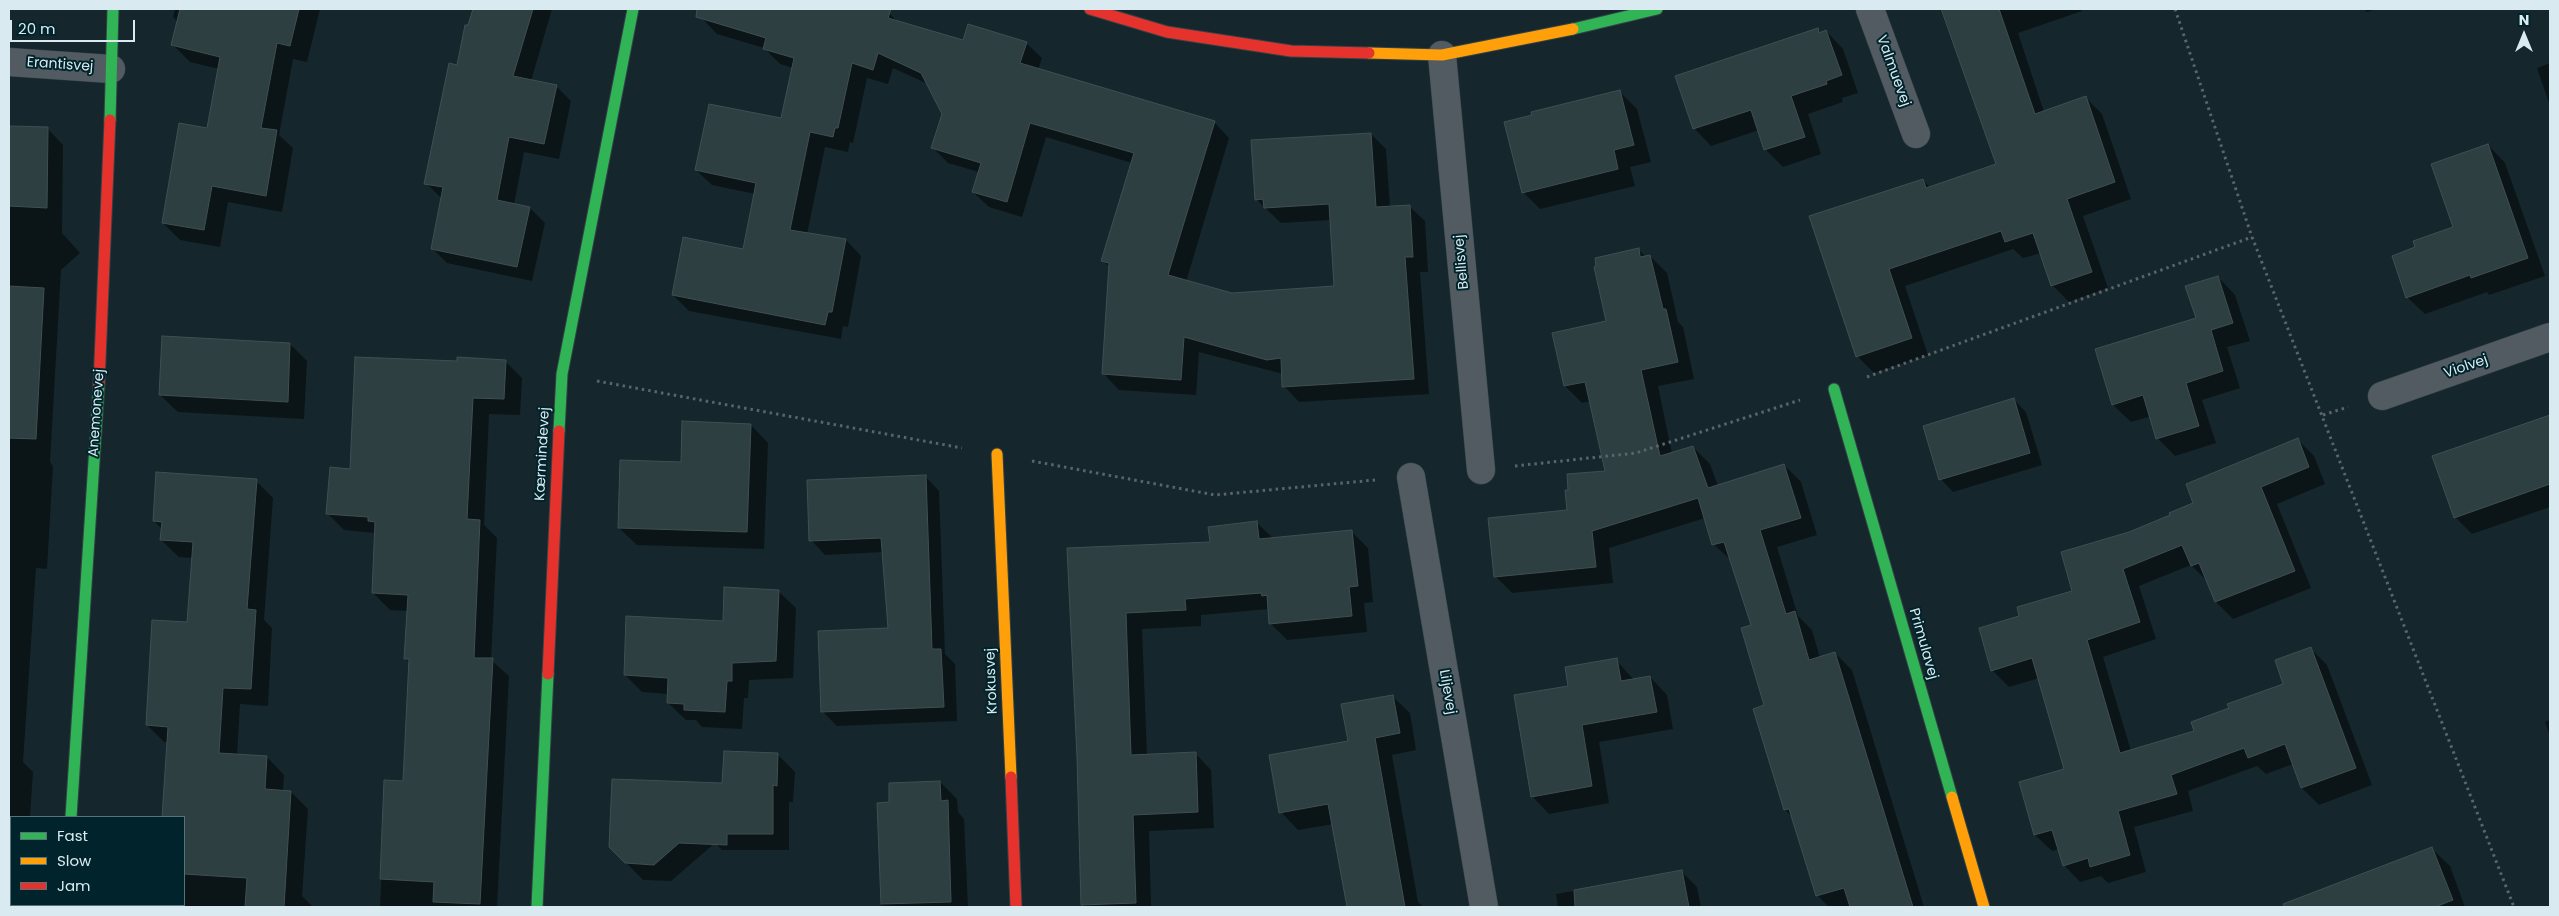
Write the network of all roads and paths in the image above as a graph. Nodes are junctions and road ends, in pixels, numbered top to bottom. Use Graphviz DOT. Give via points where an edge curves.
graph roads {
  1 [pos="113,9"];
  2 [pos="633,9"];
  3 [pos="1090,9"];
  4 [pos="1657,9"];
  5 [pos="1870,9"];
  6 [pos="2174,9"];
  7 [pos="1442,55"];
  8 [pos="9,62"];
  9 [pos="111,69"];
  10 [pos="1916,134"];
  11 [pos="2252,237"];
  12 [pos="2550,337"];
  13 [pos="562,374"];
  14 [pos="1834,389"];
  15 [pos="2382,396"];
  16 [pos="997,454"];
  17 [pos="1481,470"];
  18 [pos="1410,477"];
  19 [pos="71,816"];
  20 [pos="537,907"];
  21 [pos="1016,907"];
  22 [pos="1484,907"];
  23 [pos="1984,907"];
  24 [pos="2514,907"];
  1 -- 9 [label="street, Anemonevej"];
  2 -- 13 [label="street, Kærmindevej"];
  3 -- 7 [label="street" via="1167,32 1291,51"];
  4 -- 7 [label="street" via="1605,24"];
  5 -- 10 [label="street, Valmuevej"];
  6 -- 11 [label="path"];
  7 -- 17 [label="street, Bellisvej"];
  8 -- 9 [label="street, Erantisvej"];
  9 -- 19 [label="street, Anemonevej" via="103,328"];
  11 -- 14 [label="path"];
  11 -- 24 [label="path"];
  12 -- 15 [label="street, Violvej"];
  13 -- 16 [label="path"];
  13 -- 20 [label="street, Kærmindevej"];
  14 -- 17 [label="path" via="1636,454"];
  14 -- 23 [label="street, Primulavej"];
  16 -- 18 [label="path" via="1215,495"];
  16 -- 21 [label="street, Krokusvej"];
  18 -- 22 [label="street, Liljevej"];
}
